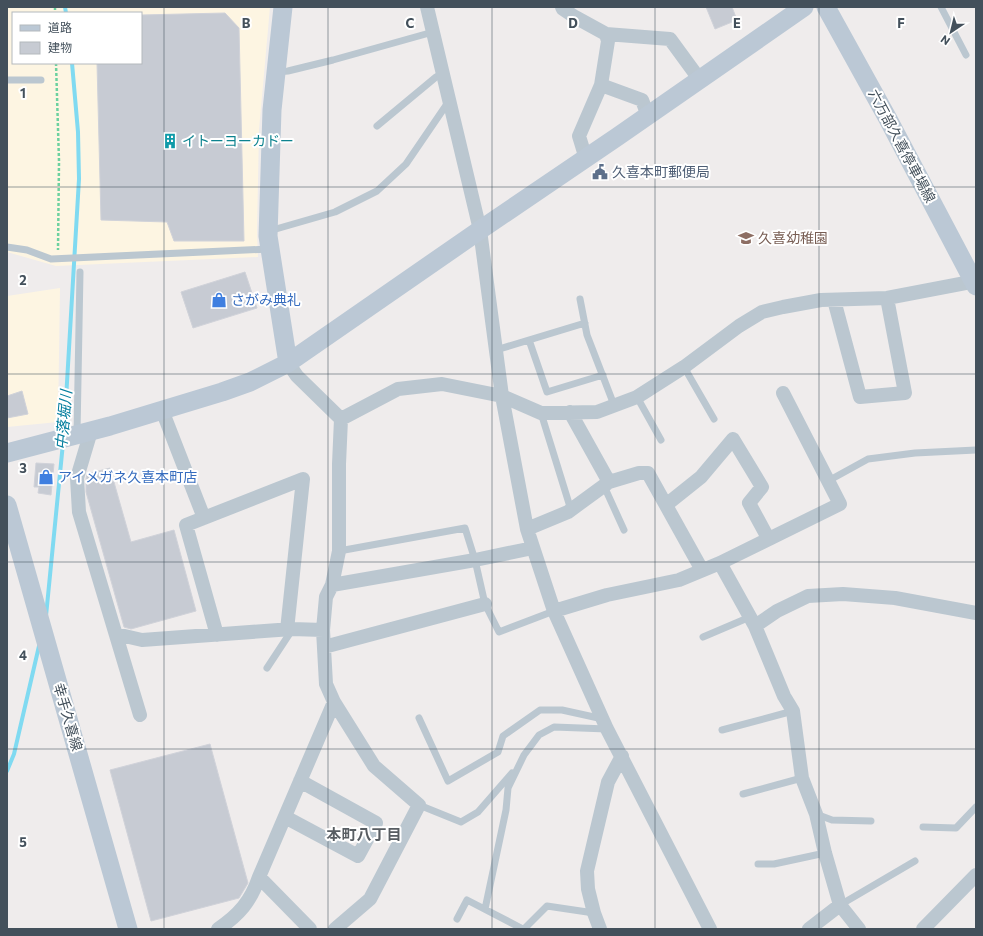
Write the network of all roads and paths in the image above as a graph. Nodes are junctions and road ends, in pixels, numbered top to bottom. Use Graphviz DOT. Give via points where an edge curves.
graph roads {
  1 [pos="283,7"];
  2 [pos="427,7"];
  3 [pos="562,7"];
  4 [pos="804,7"];
  5 [pos="826,7"];
  6 [pos="941,7"];
  7 [pos="433,32"];
  8 [pos="606,34"];
  9 [pos="966,55"];
  10 [pos="56,64"];
  11 [pos="277,72"];
  12 [pos="443,73"];
  13 [pos="7,80"];
  14 [pos="41,80"];
  15 [pos="700,80"];
  16 [pos="601,85"];
  17 [pos="449,101"];
  18 [pos="648,116"];
  19 [pos="377,126"];
  20 [pos="586,159"];
  21 [pos="480,230"];
  22 [pos="269,240"];
  23 [pos="7,247"];
  24 [pos="58,250"];
  25 [pos="80,272"];
  26 [pos="975,283"];
  27 [pos="580,298"];
  28 [pos="887,298"];
  29 [pos="834,300"];
  30 [pos="585,323"];
  31 [pos="529,340"];
  32 [pos="496,350"];
  33 [pos="288,363"];
  34 [pos="684,367"];
  35 [pos="603,376"];
  36 [pos="783,394"];
  37 [pos="502,396"];
  38 [pos="638,397"];
  39 [pos="614,405"];
  40 [pos="162,410"];
  41 [pos="541,412"];
  42 [pos="570,412"];
  43 [pos="341,419"];
  44 [pos="714,419"];
  45 [pos="84,433"];
  46 [pos="661,440"];
  47 [pos="976,450"];
  48 [pos="7,453"];
  49 [pos="828,481"];
  50 [pos="606,484"];
  51 [pos="7,505"];
  52 [pos="666,505"];
  53 [pos="571,510"];
  54 [pos="204,518"];
  55 [pos="527,529"];
  56 [pos="624,530"];
  57 [pos="768,538"];
  58 [pos="533,548"];
  59 [pos="339,551"];
  60 [pos="475,560"];
  61 [pos="720,563"];
  62 [pos="702,570"];
  63 [pos="332,585"];
  64 [pos="485,604"];
  65 [pos="554,610"];
  66 [pos="976,613"];
  67 [pos="752,621"];
  68 [pos="290,629"];
  69 [pos="322,630"];
  70 [pos="116,634"];
  71 [pos="217,635"];
  72 [pos="703,637"];
  73 [pos="324,647"];
  74 [pos="267,668"];
  75 [pos="334,702"];
  76 [pos="793,711"];
  77 [pos="140,715"];
  78 [pos="419,718"];
  79 [pos="605,724"];
  80 [pos="722,730"];
  81 [pos="622,756"];
  82 [pos="519,766"];
  83 [pos="802,778"];
  84 [pos="300,781"];
  85 [pos="743,794"];
  86 [pos="419,805"];
  87 [pos="976,807"];
  88 [pos="816,814"];
  89 [pos="285,817"];
  90 [pos="870,821"];
  91 [pos="923,827"];
  92 [pos="825,854"];
  93 [pos="915,861"];
  94 [pos="758,864"];
  95 [pos="976,875"];
  96 [pos="259,878"];
  97 [pos="840,905"];
  98 [pos="485,909"];
  99 [pos="594,913"];
  100 [pos="457,919"];
  101 [pos="128,929"];
  102 [pos="218,929"];
  103 [pos="310,929"];
  104 [pos="335,929"];
  105 [pos="524,929"];
  106 [pos="600,929"];
  107 [pos="710,929"];
  108 [pos="809,929"];
  109 [pos="859,929"];
  110 [pos="922,929"];
  1 -- 11 [label="street"];
  2 -- 7 [label="street"];
  3 -- 8 [label="street" via="575,18"];
  4 -- 15 [label="street"];
  5 -- 26 [label="street, 六万部久喜停車場線"];
  6 -- 9 [label="lane"];
  7 -- 11 [label="lane" via="334,60"];
  7 -- 12 [label="street"];
  8 -- 15 [label="street" via="670,39"];
  8 -- 16 [label="street" via="608,41"];
  10 -- 24 [label="path"];
  11 -- 22 [label="street" via="272,110"];
  12 -- 17 [label="street"];
  12 -- 19 [label="lane"];
  13 -- 14 [label="lane"];
  15 -- 18 [label="street"];
  16 -- 18 [label="street" via="642,100"];
  16 -- 20 [label="street" via="579,136"];
  17 -- 21 [label="street"];
  17 -- 22 [label="lane" via="406,164 377,191"];
  18 -- 20 [label="street"];
  20 -- 21 [label="street"];
  21 -- 32 [label="street"];
  21 -- 33 [label="street"];
  22 -- 23 [label="lane" via="51,259 26,250"];
  22 -- 33 [label="street"];
  25 -- 45 [label="lane"];
  26 -- 28 [label="street"];
  27 -- 30 [label="lane"];
  28 -- 29 [label="street"];
  28 -- 29 [label="street" via="905,393 860,397"];
  29 -- 34 [label="street" via="821,300 762,312"];
  30 -- 31 [label="lane"];
  30 -- 35 [label="lane"];
  31 -- 32 [label="lane"];
  31 -- 35 [label="lane" via="547,392"];
  32 -- 37 [label="street"];
  33 -- 40 [label="street" via="250,382"];
  33 -- 43 [label="street" via="297,376"];
  34 -- 38 [label="street"];
  34 -- 44 [label="lane"];
  35 -- 39 [label="lane"];
  36 -- 49 [label="street"];
  37 -- 41 [label="street"];
  37 -- 43 [label="street" via="442,384 398,389"];
  37 -- 55 [label="street"];
  38 -- 39 [label="street"];
  38 -- 46 [label="lane"];
  39 -- 42 [label="street" via="597,412"];
  40 -- 45 [label="street"];
  40 -- 54 [label="street"];
  41 -- 42 [label="street"];
  41 -- 53 [label="lane"];
  42 -- 50 [label="street"];
  43 -- 59 [label="street" via="338,464"];
  45 -- 48 [label="street"];
  45 -- 70 [label="street" via="77,478 79,512"];
  47 -- 49 [label="lane" via="914,453 868,459"];
  49 -- 57 [label="street" via="840,504"];
  50 -- 52 [label="street" via="639,473 648,473"];
  50 -- 53 [label="street"];
  50 -- 56 [label="lane"];
  51 -- 101 [label="street, 幸手久喜線"];
  52 -- 57 [label="street" via="701,477 733,439 762,487 749,503"];
  52 -- 62 [label="street"];
  53 -- 55 [label="street"];
  54 -- 68 [label="street" via="303,479"];
  54 -- 71 [label="street" via="186,525"];
  55 -- 58 [label="street"];
  57 -- 61 [label="street"];
  58 -- 60 [label="street"];
  58 -- 65 [label="street"];
  59 -- 60 [label="lane" via="465,528"];
  59 -- 63 [label="street"];
  60 -- 63 [label="street"];
  60 -- 64 [label="lane"];
  61 -- 62 [label="street"];
  61 -- 67 [label="street"];
  62 -- 65 [label="street" via="679,580"];
  63 -- 69 [label="street" via="326,597"];
  64 -- 65 [label="lane" via="499,632"];
  64 -- 73 [label="street"];
  65 -- 79 [label="street"];
  66 -- 67 [label="street" via="895,598 843,594 808,596"];
  67 -- 72 [label="lane"];
  67 -- 76 [label="street"];
  68 -- 69 [label="street"];
  68 -- 71 [label="street"];
  68 -- 74 [label="lane"];
  69 -- 73 [label="street"];
  70 -- 71 [label="street" via="142,640"];
  70 -- 77 [label="street"];
  73 -- 75 [label="street" via="326,684"];
  75 -- 84 [label="street"];
  75 -- 86 [label="street" via="374,766"];
  76 -- 80 [label="lane"];
  76 -- 83 [label="street"];
  78 -- 79 [label="lane" via="448,780 498,752 503,736 540,710 562,710"];
  79 -- 81 [label="street"];
  79 -- 82 [label="lane" via="554,727 539,735"];
  81 -- 99 [label="street" via="608,782 587,871 588,890"];
  81 -- 107 [label="street"];
  82 -- 86 [label="lane" via="478,812 461,822"];
  82 -- 98 [label="lane" via="508,788 506,810"];
  83 -- 85 [label="lane"];
  83 -- 88 [label="street"];
  84 -- 89 [label="street"];
  84 -- 89 [label="street" via="376,823 358,856"];
  86 -- 104 [label="street" via="370,899"];
  87 -- 91 [label="lane" via="956,828"];
  88 -- 90 [label="lane" via="832,820"];
  88 -- 92 [label="street"];
  89 -- 96 [label="street"];
  92 -- 94 [label="lane" via="774,864"];
  92 -- 97 [label="street"];
  93 -- 97 [label="lane"];
  95 -- 110 [label="street"];
  96 -- 102 [label="street" via="248,902 233,919"];
  96 -- 103 [label="street"];
  97 -- 108 [label="street"];
  97 -- 109 [label="street"];
  98 -- 100 [label="lane" via="467,900"];
  98 -- 105 [label="lane"];
  99 -- 105 [label="lane" via="547,906"];
  99 -- 106 [label="street"];
}
